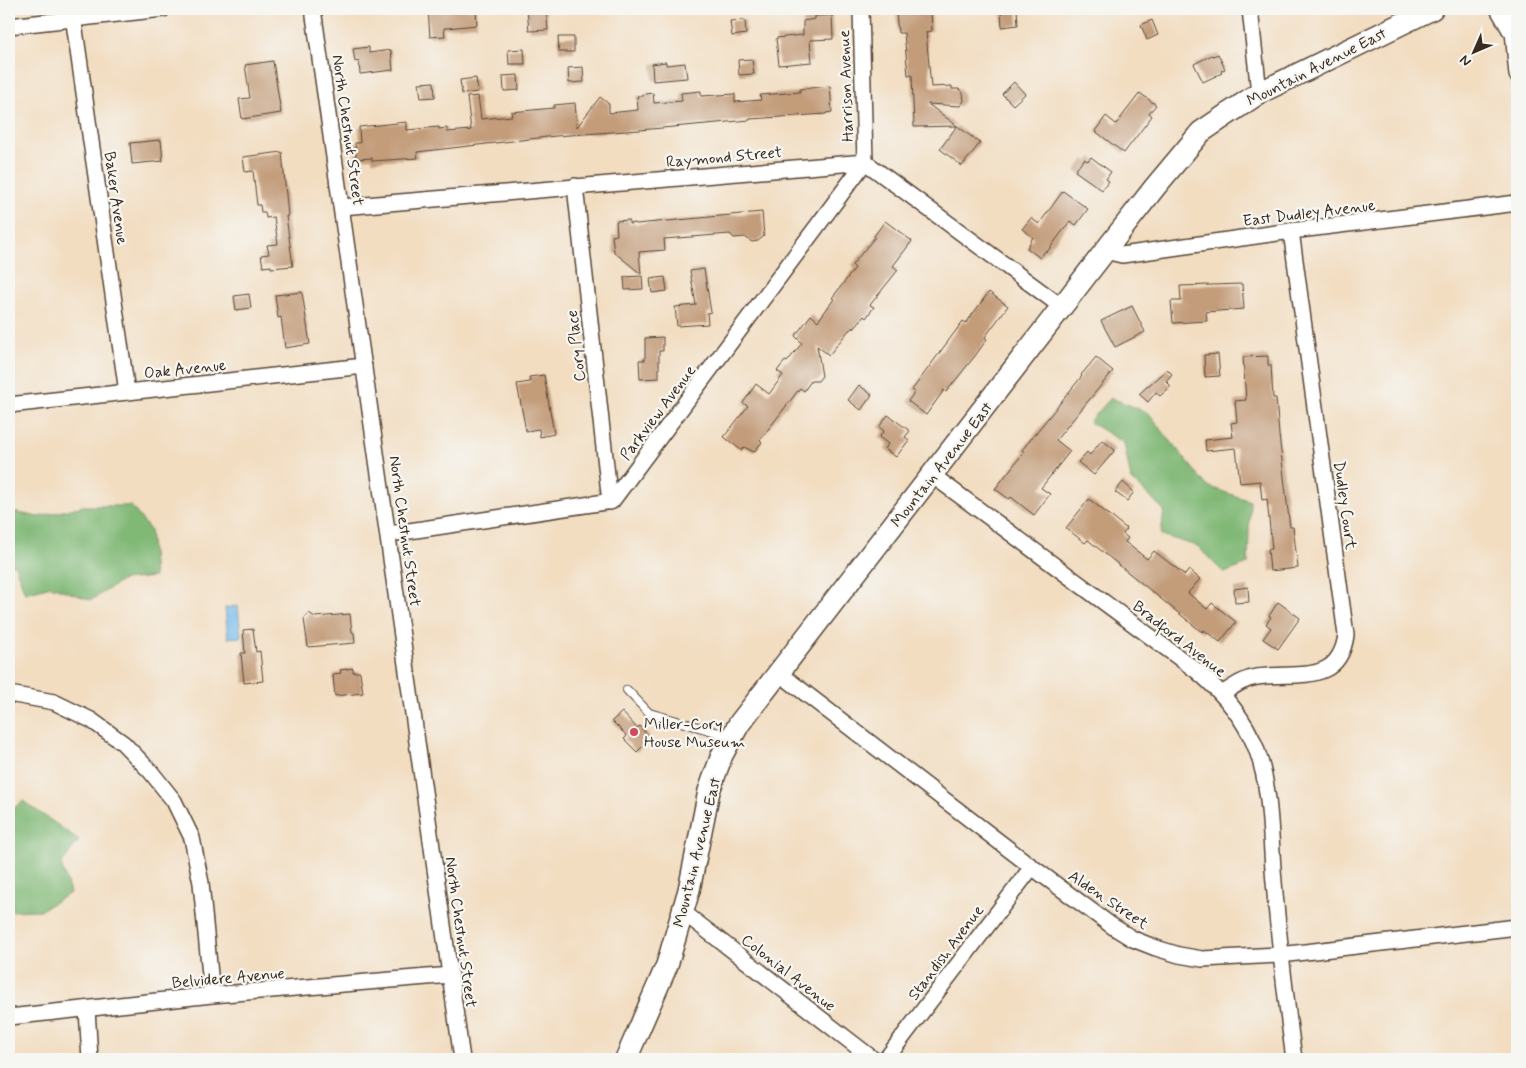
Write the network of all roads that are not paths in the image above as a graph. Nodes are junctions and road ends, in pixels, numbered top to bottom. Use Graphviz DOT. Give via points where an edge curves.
graph roads {
  1 [pos="163,9"];
  2 [pos="313,9"];
  3 [pos="861,9"];
  4 [pos="1250,9"];
  5 [pos="1432,9"];
  6 [pos="1498,9"];
  7 [pos="1511,9"];
  8 [pos="73,14"];
  9 [pos="9,26"];
  10 [pos="1512,34"];
  11 [pos="1517,75"];
  12 [pos="1258,92"];
  13 [pos="865,162"];
  14 [pos="574,186"];
  15 [pos="1517,203"];
  16 [pos="342,207"];
  17 [pos="1291,231"];
  18 [pos="1105,251"];
  19 [pos="1062,308"];
  20 [pos="364,366"];
  21 [pos="127,392"];
  22 [pos="9,405"];
  23 [pos="932,475"];
  24 [pos="610,502"];
  25 [pos="389,534"];
  26 [pos="779,673"];
  27 [pos="627,690"];
  28 [pos="9,694"];
  29 [pos="1222,694"];
  30 [pos="731,739"];
  31 [pos="1032,867"];
  32 [pos="683,912"];
  33 [pos="1517,927"];
  34 [pos="1280,955"];
  35 [pos="451,975"];
  36 [pos="212,995"];
  37 [pos="87,1009"];
  38 [pos="9,1017"];
  39 [pos="90,1059"];
  40 [pos="462,1059"];
  41 [pos="626,1059"];
  42 [pos="873,1059"];
  43 [pos="886,1059"];
  44 [pos="1294,1059"];
  1 -- 8 [label="street"];
  2 -- 16 [label="street, North Chestnut Street"];
  3 -- 13 [label="street, Harrison Avenue"];
  4 -- 12 [label="street"];
  5 -- 12 [label="street, Mountain Avenue East"];
  6 -- 10 [label="street"];
  7 -- 10 [label="street"];
  8 -- 9 [label="street"];
  8 -- 21 [label="street, Baker Avenue"];
  10 -- 11 [label="street"];
  12 -- 18 [label="street, Mountain Avenue East" via="1201,132"];
  13 -- 14 [label="street, Raymond Street"];
  13 -- 19 [label="street"];
  13 -- 24 [label="street, Parkview Avenue"];
  14 -- 16 [label="street, Raymond Street"];
  14 -- 24 [label="street, Cory Place"];
  15 -- 17 [label="street, East Dudley Avenue"];
  16 -- 20 [label="street, North Chestnut Street"];
  17 -- 18 [label="street, East Dudley Avenue" via="1122,255"];
  17 -- 29 [label="street, Dudley Court" via="1346,634 1340,657 1321,672 1256,677 1241,681"];
  18 -- 19 [label="street, Mountain Avenue East"];
  19 -- 23 [label="street, Mountain Avenue East"];
  20 -- 21 [label="street, Oak Avenue"];
  20 -- 25 [label="street, North Chestnut Street"];
  21 -- 22 [label="street, Oak Avenue"];
  23 -- 26 [label="street, Mountain Avenue East"];
  23 -- 29 [label="street, Bradford Avenue" via="1196,671"];
  24 -- 25 [label="street"];
  25 -- 35 [label="street, North Chestnut Street"];
  26 -- 30 [label="street, Mountain Avenue East"];
  26 -- 31 [label="street, Alden Street"];
  27 -- 30 [label="lane" via="649,713"];
  28 -- 36 [label="street" via="54,702 91,720 122,743 152,772 174,801 192,838 202,884"];
  29 -- 34 [label="street, Bradford Avenue" via="1247,730 1265,782"];
  30 -- 32 [label="street, Mountain Avenue East" via="709,791"];
  31 -- 34 [label="street, Alden Street" via="1112,926 1156,948 1202,959"];
  31 -- 43 [label="street, Standish Avenue"];
  32 -- 41 [label="street, Mountain Avenue East" via="667,965"];
  32 -- 42 [label="street, Colonial Avenue"];
  33 -- 34 [label="street, Alden Street"];
  34 -- 44 [label="street, Bradford Avenue"];
  35 -- 36 [label="street, Belvidere Avenue"];
  35 -- 40 [label="street, North Chestnut Street"];
  36 -- 37 [label="street, Belvidere Avenue"];
  37 -- 38 [label="street, Belvidere Avenue"];
  37 -- 39 [label="street"];
}
